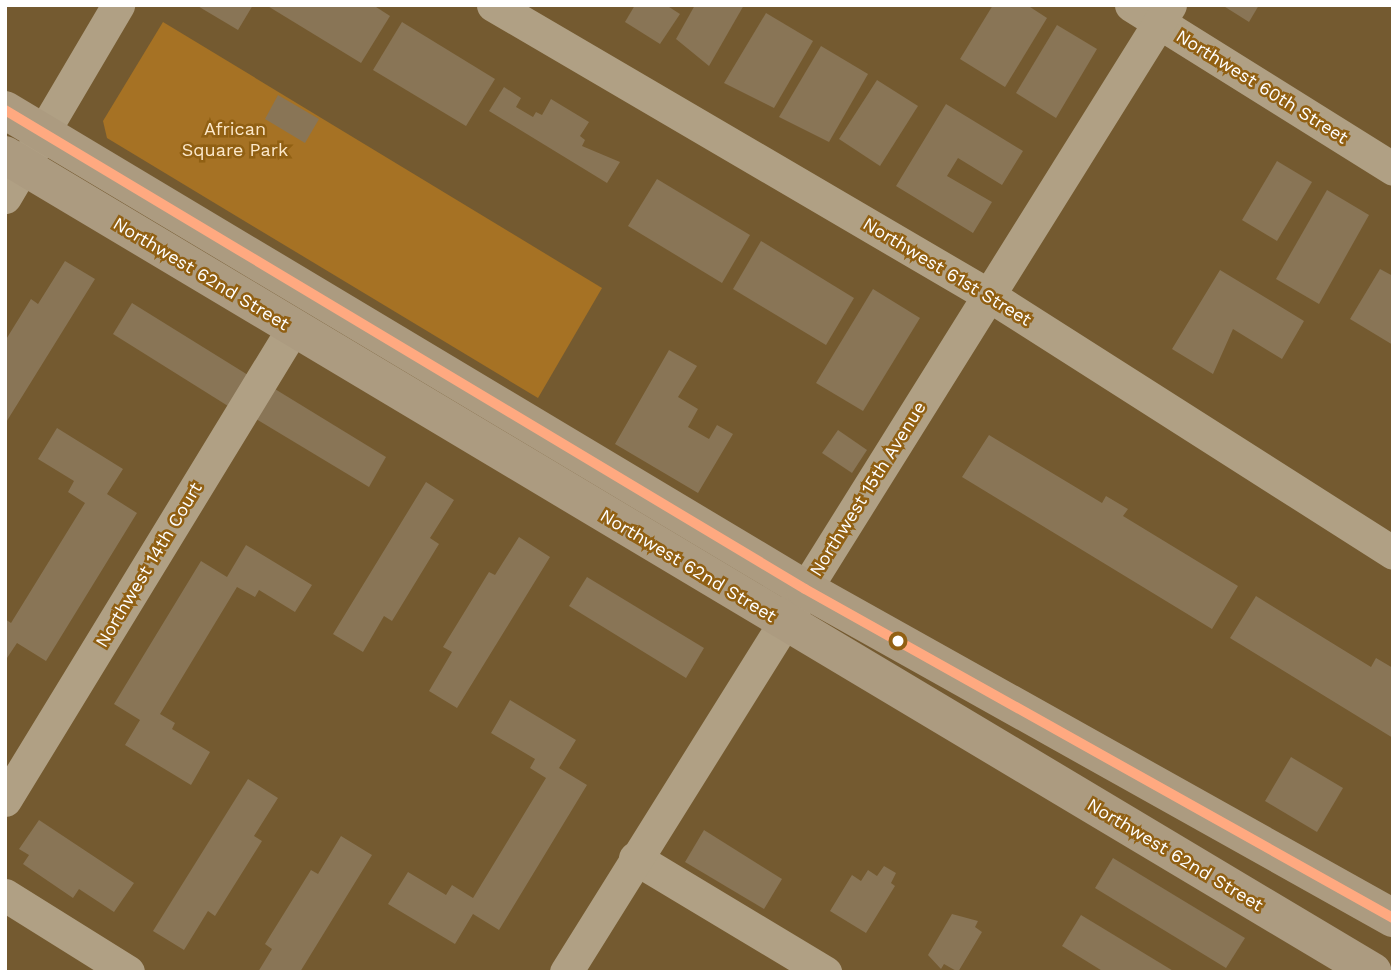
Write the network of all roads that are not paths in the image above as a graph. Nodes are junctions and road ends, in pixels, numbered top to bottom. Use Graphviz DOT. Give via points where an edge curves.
graph roads {
  1 [pos="118,5"];
  2 [pos="493,5"];
  3 [pos="1131,5"];
  4 [pos="1165,14"];
  5 [pos="5,110"];
  6 [pos="43,132"];
  7 [pos="1393,169"];
  8 [pos="11,172"];
  9 [pos="990,296"];
  10 [pos="292,330"];
  11 [pos="1393,552"];
  12 [pos="805,589"];
  13 [pos="785,624"];
  14 [pos="5,800"];
  15 [pos="635,858"];
  16 [pos="5,895"];
  17 [pos="1393,918"];
  18 [pos="128,972"];
  19 [pos="566,972"];
  20 [pos="825,972"];
  21 [pos="1373,972"];
  1 -- 6 [label="street"];
  2 -- 9 [label="street, Northwest 61st Street"];
  3 -- 4 [label="street, Northwest 60th Street"];
  4 -- 7 [label="street, Northwest 60th Street"];
  4 -- 9 [label="street, Northwest 15th Avenue"];
  5 -- 6 [label="main road"];
  6 -- 8 [label="street"];
  6 -- 12 [label="main road"];
  8 -- 10 [label="main road, Northwest 62nd Street"];
  9 -- 11 [label="street, Northwest 61st Street"];
  9 -- 12 [label="street, Northwest 15th Avenue"];
  10 -- 13 [label="main road, Northwest 62nd Street"];
  10 -- 14 [label="street, Northwest 14th Court"];
  12 -- 13 [label="street, Northwest 15th Avenue"];
  12 -- 17 [label="main road"];
  13 -- 15 [label="street, Northwest 15th Avenue"];
  13 -- 21 [label="main road, Northwest 62nd Street"];
  15 -- 19 [label="street, Northwest 15th Avenue"];
  15 -- 20 [label="street"];
  16 -- 18 [label="street"];
}
